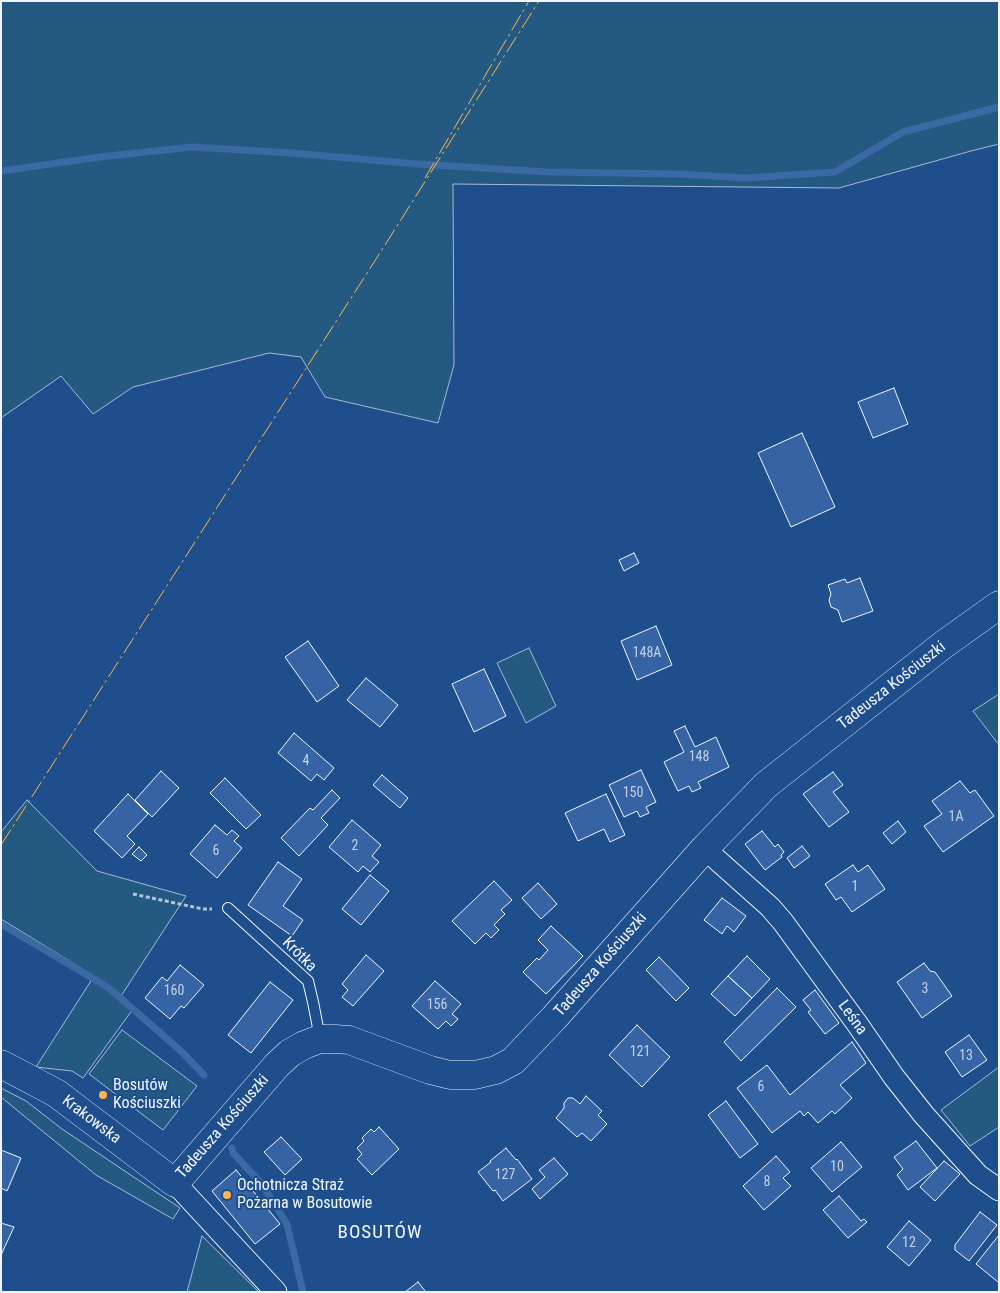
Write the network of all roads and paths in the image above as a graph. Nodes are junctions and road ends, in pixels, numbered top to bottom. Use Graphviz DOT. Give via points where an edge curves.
graph roads {
  1 [pos="999,605"];
  2 [pos="705,848"];
  3 [pos="133,894"];
  4 [pos="228,908"];
  5 [pos="320,1040"];
  6 [pos="1,1064"];
  7 [pos="175,1183"];
  8 [pos="999,1190"];
  9 [pos="276,1292"];
  1 -- 2 [label="street, Tadeusza Kościuszki" via="943,645 766,785"];
  2 -- 5 [label="street, Tadeusza Kościuszki" via="554,1018 512,1061 496,1070 475,1076 450,1075 349,1040"];
  2 -- 8 [label="street, Leśna" via="770,907 924,1115 978,1175"];
  3 -- 4 [label="path" via="203,909"];
  4 -- 5 [label="lane, Krótka" via="308,981"];
  5 -- 7 [label="street, Tadeusza Kościuszki" via="304,1045 277,1064"];
  6 -- 7 [label="street, Krakowska" via="56,1093"];
  7 -- 9 [label="street"];
}
